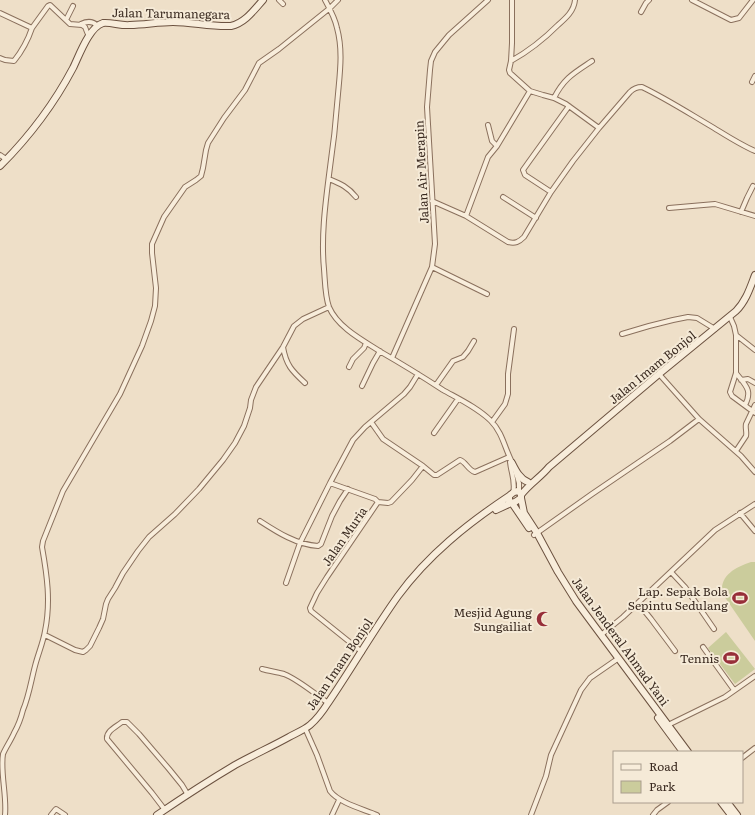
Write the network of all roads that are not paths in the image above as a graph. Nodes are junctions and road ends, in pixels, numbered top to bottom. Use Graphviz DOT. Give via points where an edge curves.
graph roads {
  1 [pos="263,0"];
  2 [pos="279,0"];
  3 [pos="326,0"];
  4 [pos="338,0"];
  5 [pos="488,0"];
  6 [pos="512,0"];
  7 [pos="575,0"];
  8 [pos="649,0"];
  9 [pos="692,0"];
  10 [pos="753,0"];
  11 [pos="284,4"];
  12 [pos="73,6"];
  13 [pos="330,8"];
  14 [pos="641,12"];
  15 [pos="0,14"];
  16 [pos="66,20"];
  17 [pos="81,24"];
  18 [pos="98,26"];
  19 [pos="32,28"];
  20 [pos="89,36"];
  21 [pos="0,58"];
  22 [pos="511,61"];
  23 [pos="592,61"];
  24 [pos="755,76"];
  25 [pos="752,82"];
  26 [pos="530,91"];
  27 [pos="554,98"];
  28 [pos="569,106"];
  29 [pos="488,125"];
  30 [pos="599,128"];
  31 [pos="497,146"];
  32 [pos="755,151"];
  33 [pos="0,156"];
  34 [pos="6,159"];
  35 [pos="0,166"];
  36 [pos="329,179"];
  37 [pos="753,186"];
  38 [pos="551,192"];
  39 [pos="356,197"];
  40 [pos="503,197"];
  41 [pos="432,201"];
  42 [pos="669,208"];
  43 [pos="740,212"];
  44 [pos="466,216"];
  45 [pos="755,216"];
  46 [pos="536,218"];
  47 [pos="432,268"];
  48 [pos="755,275"];
  49 [pos="487,294"];
  50 [pos="329,307"];
  51 [pos="730,317"];
  52 [pos="514,329"];
  53 [pos="715,329"];
  54 [pos="622,334"];
  55 [pos="736,335"];
  56 [pos="474,341"];
  57 [pos="366,343"];
  58 [pos="283,347"];
  59 [pos="755,350"];
  60 [pos="380,351"];
  61 [pos="392,358"];
  62 [pos="349,367"];
  63 [pos="736,373"];
  64 [pos="418,374"];
  65 [pos="659,374"];
  66 [pos="741,380"];
  67 [pos="305,383"];
  68 [pos="755,383"];
  69 [pos="436,385"];
  70 [pos="362,386"];
  71 [pos="458,399"];
  72 [pos="744,405"];
  73 [pos="755,405"];
  74 [pos="753,412"];
  75 [pos="699,419"];
  76 [pos="371,422"];
  77 [pos="492,422"];
  78 [pos="434,433"];
  79 [pos="736,452"];
  80 [pos="510,460"];
  81 [pos="423,466"];
  82 [pos="549,467"];
  83 [pos="755,472"];
  84 [pos="528,482"];
  85 [pos="330,483"];
  86 [pos="348,490"];
  87 [pos="515,497"];
  88 [pos="378,502"];
  89 [pos="755,504"];
  90 [pos="740,513"];
  91 [pos="260,521"];
  92 [pos="755,531"];
  93 [pos="536,534"];
  94 [pos="300,543"];
  95 [pos="672,572"];
  96 [pos="286,583"];
  97 [pos="638,603"];
  98 [pos="714,628"];
  99 [pos="44,635"];
  100 [pos="602,635"];
  101 [pos="703,647"];
  102 [pos="675,651"];
  103 [pos="362,652"];
  104 [pos="616,660"];
  105 [pos="262,670"];
  106 [pos="755,676"];
  107 [pos="734,690"];
  108 [pos="328,704"];
  109 [pos="668,725"];
  110 [pos="305,728"];
  111 [pos="755,748"];
  112 [pos="682,751"];
  113 [pos="687,751"];
  114 [pos="743,757"];
  115 [pos="188,795"];
  116 [pos="339,800"];
  117 [pos="665,803"];
  118 [pos="722,803"];
  119 [pos="729,803"];
  120 [pos="164,810"];
  121 [pos="5,815"];
  122 [pos="51,815"];
  123 [pos="66,815"];
  124 [pos="157,815"];
  125 [pos="332,815"];
  126 [pos="376,815"];
  127 [pos="531,815"];
  128 [pos="653,815"];
  129 [pos="731,815"];
  130 [pos="737,815"];
  1 -- 18 [label="main road, Jalan Tarumanegara" via="243,21 230,26 160,22 132,26 107,23"];
  2 -- 11 [label="street"];
  3 -- 13 [label="street"];
  4 -- 13 [label="street"];
  5 -- 41 [label="street, Jalan Air Merapin" via="448,35 431,61 427,107"];
  6 -- 22 [label="street"];
  7 -- 22 [label="street" via="573,9 549,34 537,45"];
  8 -- 14 [label="street"];
  9 -- 10 [label="street" via="731,20 739,18"];
  12 -- 16 [label="street"];
  13 -- 36 [label="street" via="337,27 341,68"];
  13 -- 99 [label="street" via="259,62 245,90 208,143 201,176 185,187 178,196 153,240 156,288 152,321 120,394 63,491 43,541 48,580 48,618"];
  15 -- 19 [label="street"];
  16 -- 17 [label="street" via="70,24"];
  16 -- 19 [label="street" via="49,5"];
  17 -- 18 [label="street" via="92,22"];
  17 -- 20 [label="street"];
  18 -- 20 [label="main road, Jalan Tarumanegara"];
  19 -- 21 [label="street" via="14,60"];
  20 -- 34 [label="main road, Jalan Tarumanegara" via="52,104"];
  22 -- 26 [label="street" via="510,73"];
  23 -- 27 [label="street" via="567,78"];
  24 -- 25 [label="street"];
  26 -- 27 [label="street"];
  26 -- 31 [label="street"];
  27 -- 28 [label="street"];
  28 -- 30 [label="street"];
  28 -- 38 [label="street" via="523,170 525,175"];
  29 -- 31 [label="street" via="492,141"];
  30 -- 32 [label="street" via="630,92 642,87"];
  30 -- 38 [label="street"];
  31 -- 44 [label="street" via="488,157"];
  33 -- 34 [label="street"];
  34 -- 35 [label="main road, Jalan Tarumanegara"];
  36 -- 39 [label="street" via="348,188"];
  36 -- 50 [label="street" via="323,257"];
  37 -- 43 [label="street"];
  38 -- 46 [label="street"];
  40 -- 46 [label="street"];
  41 -- 44 [label="street"];
  41 -- 47 [label="street, Jalan Air Merapin" via="435,244"];
  42 -- 43 [label="street" via="715,204"];
  43 -- 45 [label="street"];
  44 -- 46 [label="street" via="502,239 514,243 524,237"];
  47 -- 49 [label="street"];
  47 -- 61 [label="street, Jalan Air Merapin"];
  48 -- 51 [label="main road, Jalan Imam Bonjol" via="742,305"];
  50 -- 57 [label="street" via="336,319"];
  50 -- 58 [label="street" via="296,323"];
  51 -- 53 [label="main road, Jalan Imam Bonjol"];
  51 -- 55 [label="street"];
  52 -- 77 [label="street" via="508,394 505,404"];
  53 -- 54 [label="street" via="697,318 688,317"];
  53 -- 65 [label="main road, Jalan Imam Bonjol"];
  55 -- 59 [label="street"];
  55 -- 63 [label="street"];
  56 -- 69 [label="street" via="463,357 453,361"];
  57 -- 60 [label="street"];
  57 -- 62 [label="street"];
  58 -- 67 [label="street" via="289,365"];
  58 -- 99 [label="street" via="256,387 244,426 235,443 199,489 138,551 108,599 103,620 86,650 74,650"];
  60 -- 61 [label="street"];
  60 -- 70 [label="street"];
  61 -- 64 [label="street"];
  63 -- 66 [label="street"];
  63 -- 72 [label="street" via="730,392"];
  64 -- 69 [label="street"];
  64 -- 76 [label="street" via="404,394"];
  65 -- 75 [label="street"];
  65 -- 82 [label="main road, Jalan Imam Bonjol"];
  66 -- 68 [label="street" via="748,379"];
  66 -- 72 [label="street" via="749,395"];
  69 -- 71 [label="street"];
  71 -- 77 [label="street"];
  71 -- 78 [label="street"];
  72 -- 74 [label="street"];
  73 -- 74 [label="street"];
  74 -- 79 [label="street" via="745,427 747,434"];
  75 -- 79 [label="street"];
  75 -- 93 [label="street" via="670,442"];
  76 -- 81 [label="street" via="383,440"];
  76 -- 85 [label="street" via="353,440"];
  77 -- 80 [label="street" via="501,435"];
  79 -- 83 [label="street"];
  80 -- 81 [label="street" via="475,472 460,460 437,475"];
  80 -- 84 [label="main road" via="524,481"];
  80 -- 87 [label="street" via="519,483"];
  81 -- 88 [label="street" via="392,502"];
  82 -- 84 [label="main road, Jalan Imam Bonjol"];
  82 -- 87 [label="main road, Jalan Imam Bonjol"];
  84 -- 87 [label="main road, Jalan Imam Bonjol"];
  85 -- 86 [label="street, Jalan Muria"];
  85 -- 94 [label="street"];
  86 -- 88 [label="street, Jalan Muria"];
  86 -- 94 [label="street" via="332,516 321,544 317,546"];
  87 -- 93 [label="main road, Jalan Jenderal Ahmad Yani"];
  87 -- 93 [label="main road, Jalan Jenderal Ahmad Yani"];
  87 -- 103 [label="main road, Jalan Imam Bonjol" via="475,520 424,565 399,595"];
  88 -- 103 [label="street, Jalan Muria" via="327,577 310,608"];
  89 -- 90 [label="street"];
  90 -- 92 [label="street"];
  90 -- 95 [label="street" via="716,530"];
  91 -- 94 [label="street"];
  93 -- 100 [label="main road, Jalan Jenderal Ahmad Yani" via="576,601"];
  93 -- 104 [label="main road, Jalan Jenderal Ahmad Yani" via="558,577 588,624"];
  94 -- 96 [label="street"];
  95 -- 97 [label="street"];
  95 -- 98 [label="street"];
  97 -- 100 [label="street"];
  97 -- 102 [label="street"];
  99 -- 121 [label="street" via="24,708 3,755"];
  100 -- 109 [label="main road, Jalan Jenderal Ahmad Yani"];
  101 -- 107 [label="street"];
  103 -- 108 [label="main road, Jalan Imam Bonjol"];
  104 -- 112 [label="main road, Jalan Jenderal Ahmad Yani"];
  104 -- 127 [label="street" via="590,678 581,690 551,755"];
  105 -- 108 [label="street" via="288,676"];
  106 -- 107 [label="street"];
  107 -- 109 [label="street"];
  108 -- 110 [label="main road, Jalan Imam Bonjol"];
  109 -- 113 [label="main road, Jalan Jenderal Ahmad Yani"];
  110 -- 115 [label="main road, Jalan Imam Bonjol" via="234,766"];
  110 -- 116 [label="street" via="330,792"];
  111 -- 114 [label="street"];
  115 -- 120 [label="main road, Jalan Imam Bonjol"];
  115 -- 120 [label="street" via="139,734 127,722 122,722 108,733 107,740"];
  116 -- 125 [label="street"];
  116 -- 126 [label="street"];
  117 -- 128 [label="street"];
  118 -- 129 [label="main road"];
  119 -- 130 [label="main road"];
  120 -- 124 [label="main road, Jalan Imam Bonjol"];
  122 -- 123 [label="street" via="56,809"];
}
